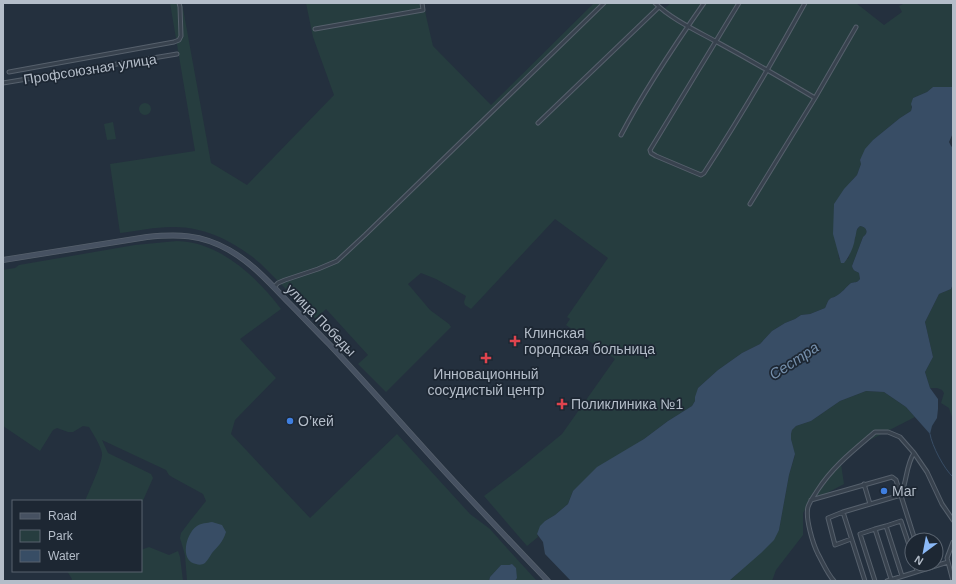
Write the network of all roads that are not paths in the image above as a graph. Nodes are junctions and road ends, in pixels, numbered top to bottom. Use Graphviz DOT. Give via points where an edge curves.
graph roads {
  1 [pos="179,3"];
  2 [pos="422,3"];
  3 [pos="604,3"];
  4 [pos="655,3"];
  5 [pos="704,3"];
  6 [pos="739,3"];
  7 [pos="805,3"];
  8 [pos="658,7"];
  9 [pos="688,26"];
  10 [pos="856,27"];
  11 [pos="315,29"];
  12 [pos="716,41"];
  13 [pos="177,54"];
  14 [pos="767,70"];
  15 [pos="9,72"];
  16 [pos="3,83"];
  17 [pos="815,98"];
  18 [pos="538,123"];
  19 [pos="621,135"];
  20 [pos="750,204"];
  21 [pos="3,260"];
  22 [pos="274,287"];
  23 [pos="914,453"];
  24 [pos="864,484"];
  25 [pos="901,495"];
  26 [pos="811,500"];
  27 [pos="870,504"];
  28 [pos="843,512"];
  29 [pos="953,520"];
  30 [pos="886,526"];
  31 [pos="875,529"];
  32 [pos="905,532"];
  33 [pos="913,532"];
  34 [pos="851,539"];
  35 [pos="953,542"];
  36 [pos="948,562"];
  37 [pos="944,563"];
  38 [pos="914,572"];
  39 [pos="902,576"];
  40 [pos="892,579"];
  41 [pos="548,581"];
  42 [pos="834,581"];
  43 [pos="865,581"];
  44 [pos="875,581"];
  45 [pos="887,581"];
  46 [pos="953,581"];
  1 -- 15 [label="street" via="179,40"];
  2 -- 11 [label="street" via="424,10"];
  3 -- 22 [label="street" via="337,261 285,280"];
  4 -- 8 [label="street"];
  5 -- 9 [label="street"];
  6 -- 12 [label="street"];
  7 -- 14 [label="street"];
  8 -- 9 [label="street"];
  8 -- 18 [label="street"];
  9 -- 12 [label="street"];
  9 -- 19 [label="street" via="648,87"];
  10 -- 17 [label="street"];
  12 -- 14 [label="street"];
  12 -- 14 [label="street" via="650,148 653,155 701,175 704,173"];
  13 -- 16 [label="street, Профсоюзная улица"];
  14 -- 17 [label="street"];
  17 -- 20 [label="street"];
  21 -- 22 [label="street, улица Победы" via="147,237 185,235 212,242 229,250"];
  22 -- 41 [label="street, улица Победы"];
  23 -- 25 [label="street" via="910,458"];
  23 -- 26 [label="street" via="900,437 888,432 875,432 836,465"];
  23 -- 29 [label="street"];
  24 -- 25 [label="street" via="892,477 896,480"];
  24 -- 26 [label="street"];
  24 -- 27 [label="street"];
  25 -- 27 [label="street"];
  25 -- 33 [label="street"];
  26 -- 42 [label="street" via="807,508 814,547"];
  27 -- 28 [label="street"];
  28 -- 34 [label="street"];
  28 -- 34 [label="street" via="828,518 835,545"];
  30 -- 31 [label="street"];
  30 -- 32 [label="street" via="901,521"];
  30 -- 39 [label="street"];
  31 -- 40 [label="street"];
  31 -- 44 [label="street" via="860,534"];
  34 -- 43 [label="street"];
  35 -- 36 [label="street"];
  36 -- 37 [label="street"];
  36 -- 46 [label="street"];
  38 -- 39 [label="street"];
  39 -- 40 [label="street"];
  40 -- 45 [label="street"];
}
